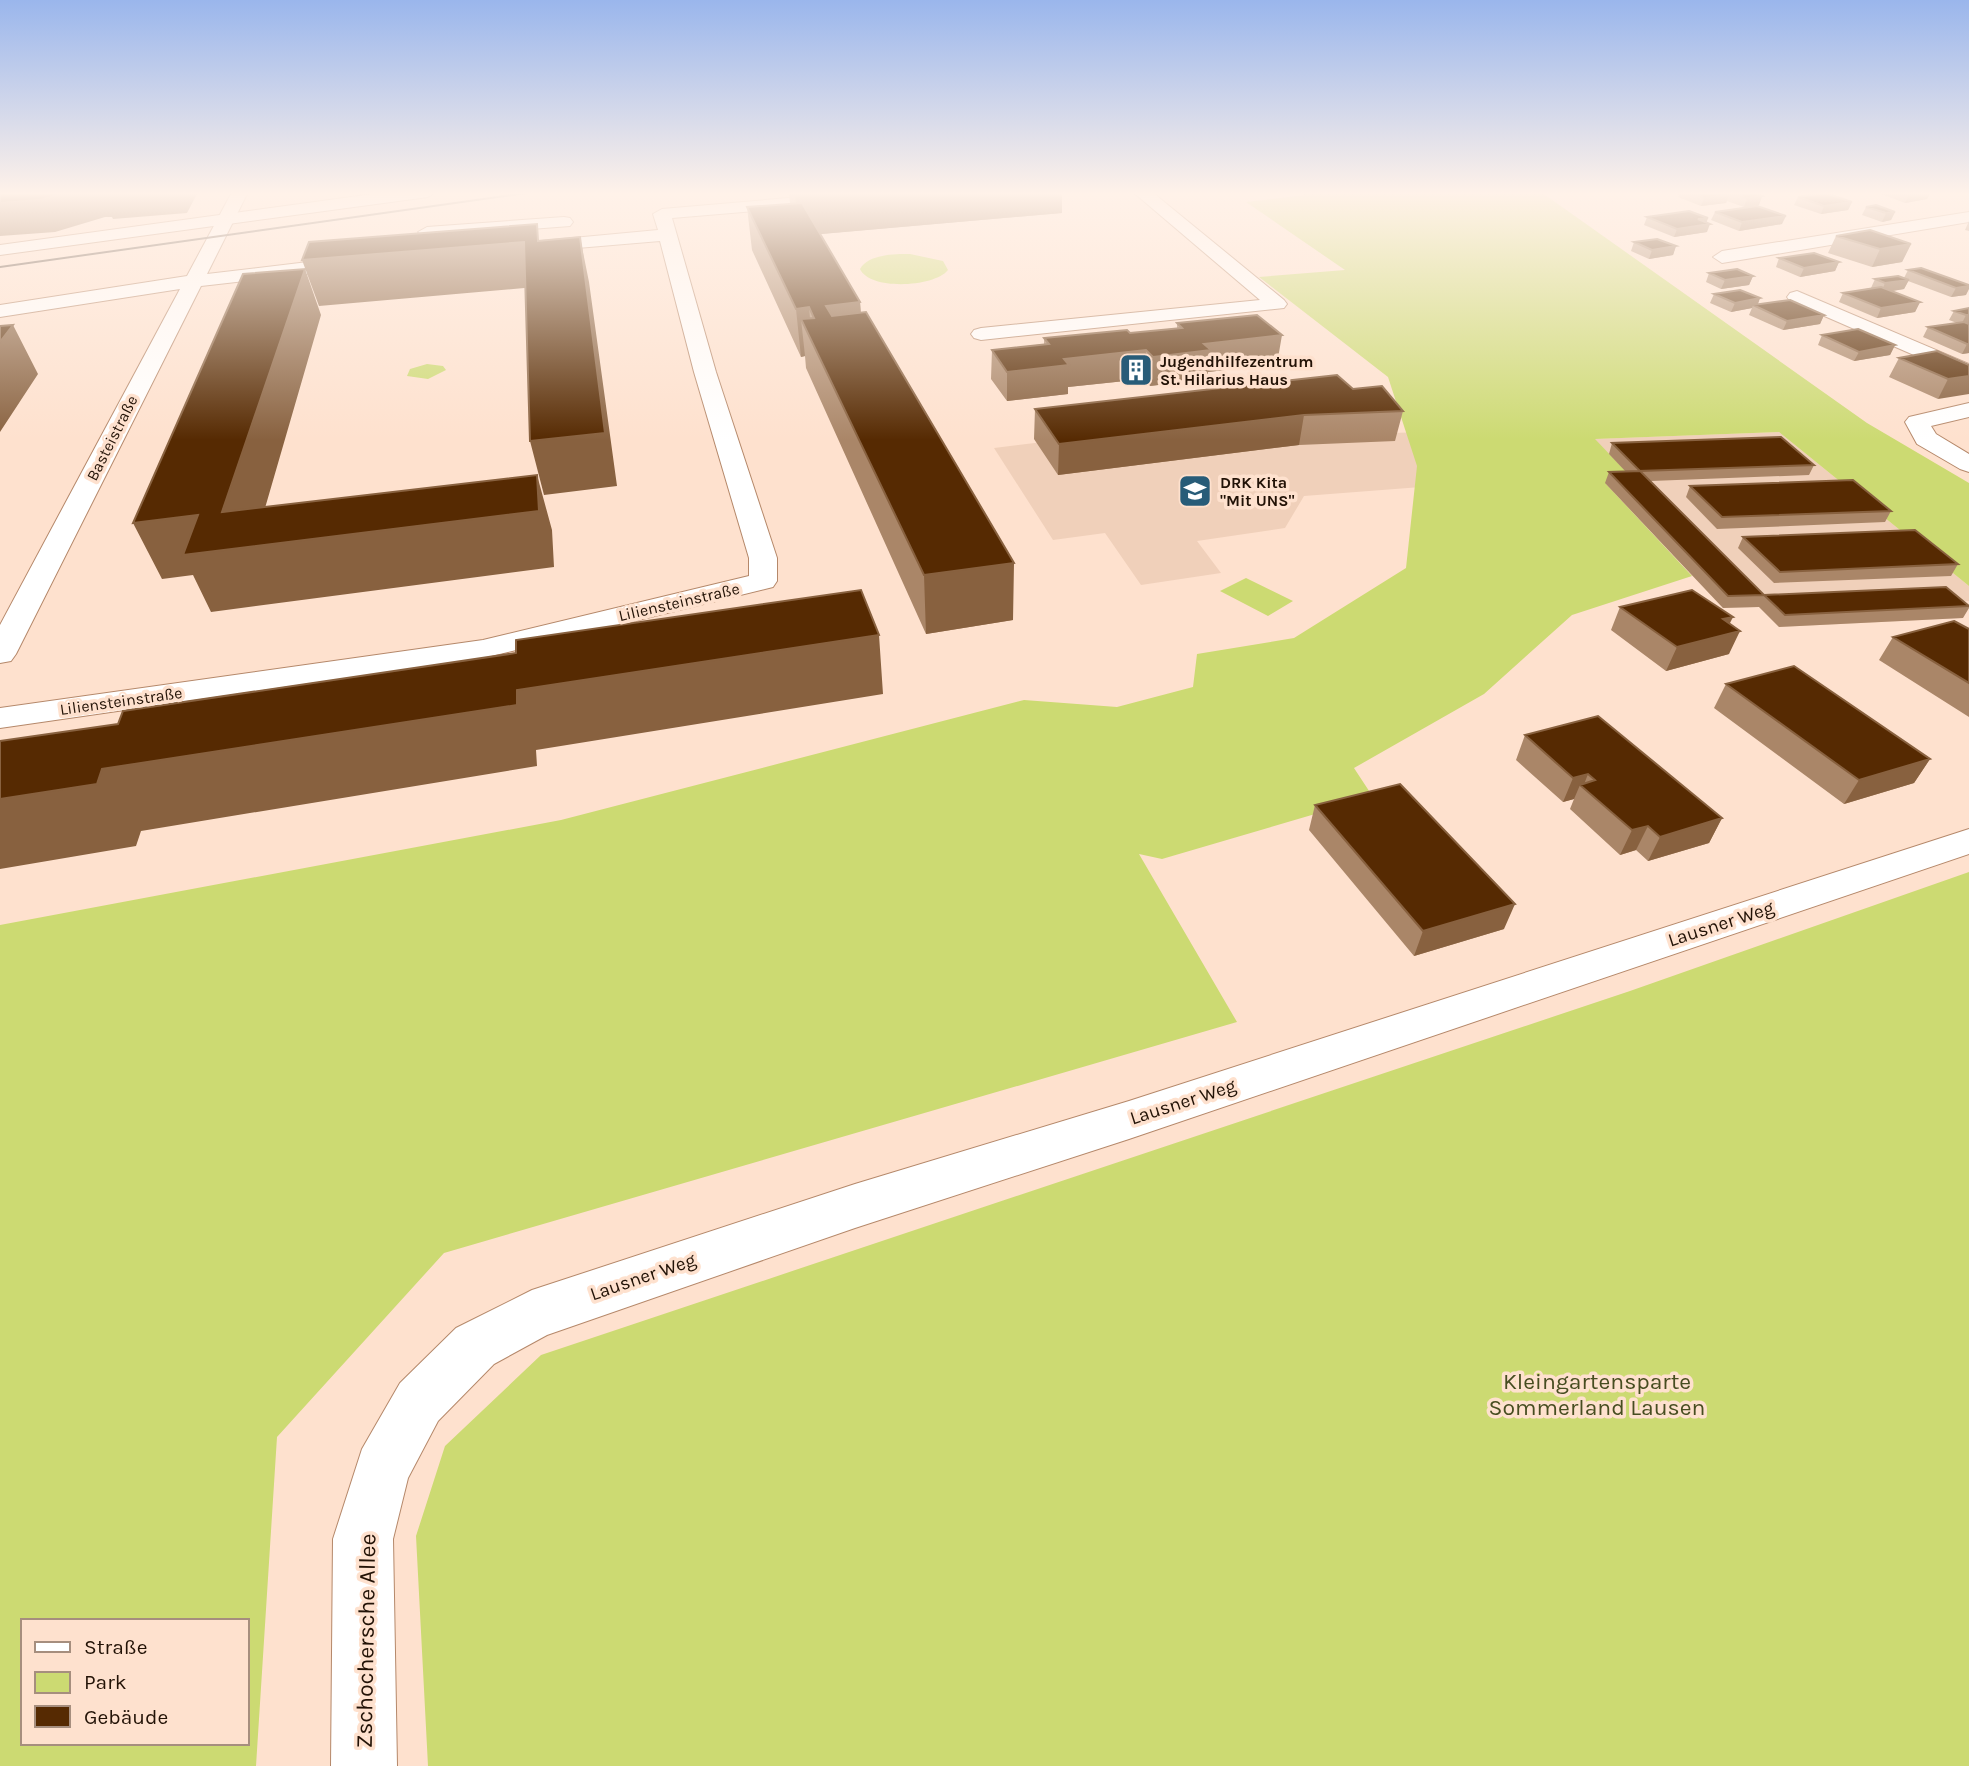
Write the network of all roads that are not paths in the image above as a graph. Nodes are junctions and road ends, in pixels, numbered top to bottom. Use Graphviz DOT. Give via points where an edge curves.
graph roads {
  1 [pos="197,274"];
  2 [pos="251,274"];
  3 [pos="678,274"];
  4 [pos="1241,274"];
  5 [pos="194,281"];
  6 [pos="1797,297"];
  7 [pos="0,311"];
  8 [pos="981,334"];
  9 [pos="1969,372"];
  10 [pos="1969,411"];
  11 [pos="1969,464"];
  12 [pos="0,654"];
  13 [pos="0,718"];
  14 [pos="1969,841"];
  15 [pos="419,1402"];
  16 [pos="364,1766"];
  1 -- 5 [label="street, Basteistraße"];
  2 -- 5 [label="street"];
  3 -- 13 [label="street, Liliensteinstraße" via="763,558 763,581 483,649"];
  4 -- 8 [label="street" via="1277,304"];
  5 -- 7 [label="street"];
  5 -- 12 [label="street, Basteistraße"];
  6 -- 9 [label="street"];
  10 -- 11 [label="street" via="1916,422 1926,439"];
  14 -- 15 [label="street, Lausner Weg" via="532,1315 475,1346"];
  15 -- 16 [label="street, Zschochersche Allee" via="382,1469 363,1539"];
}
